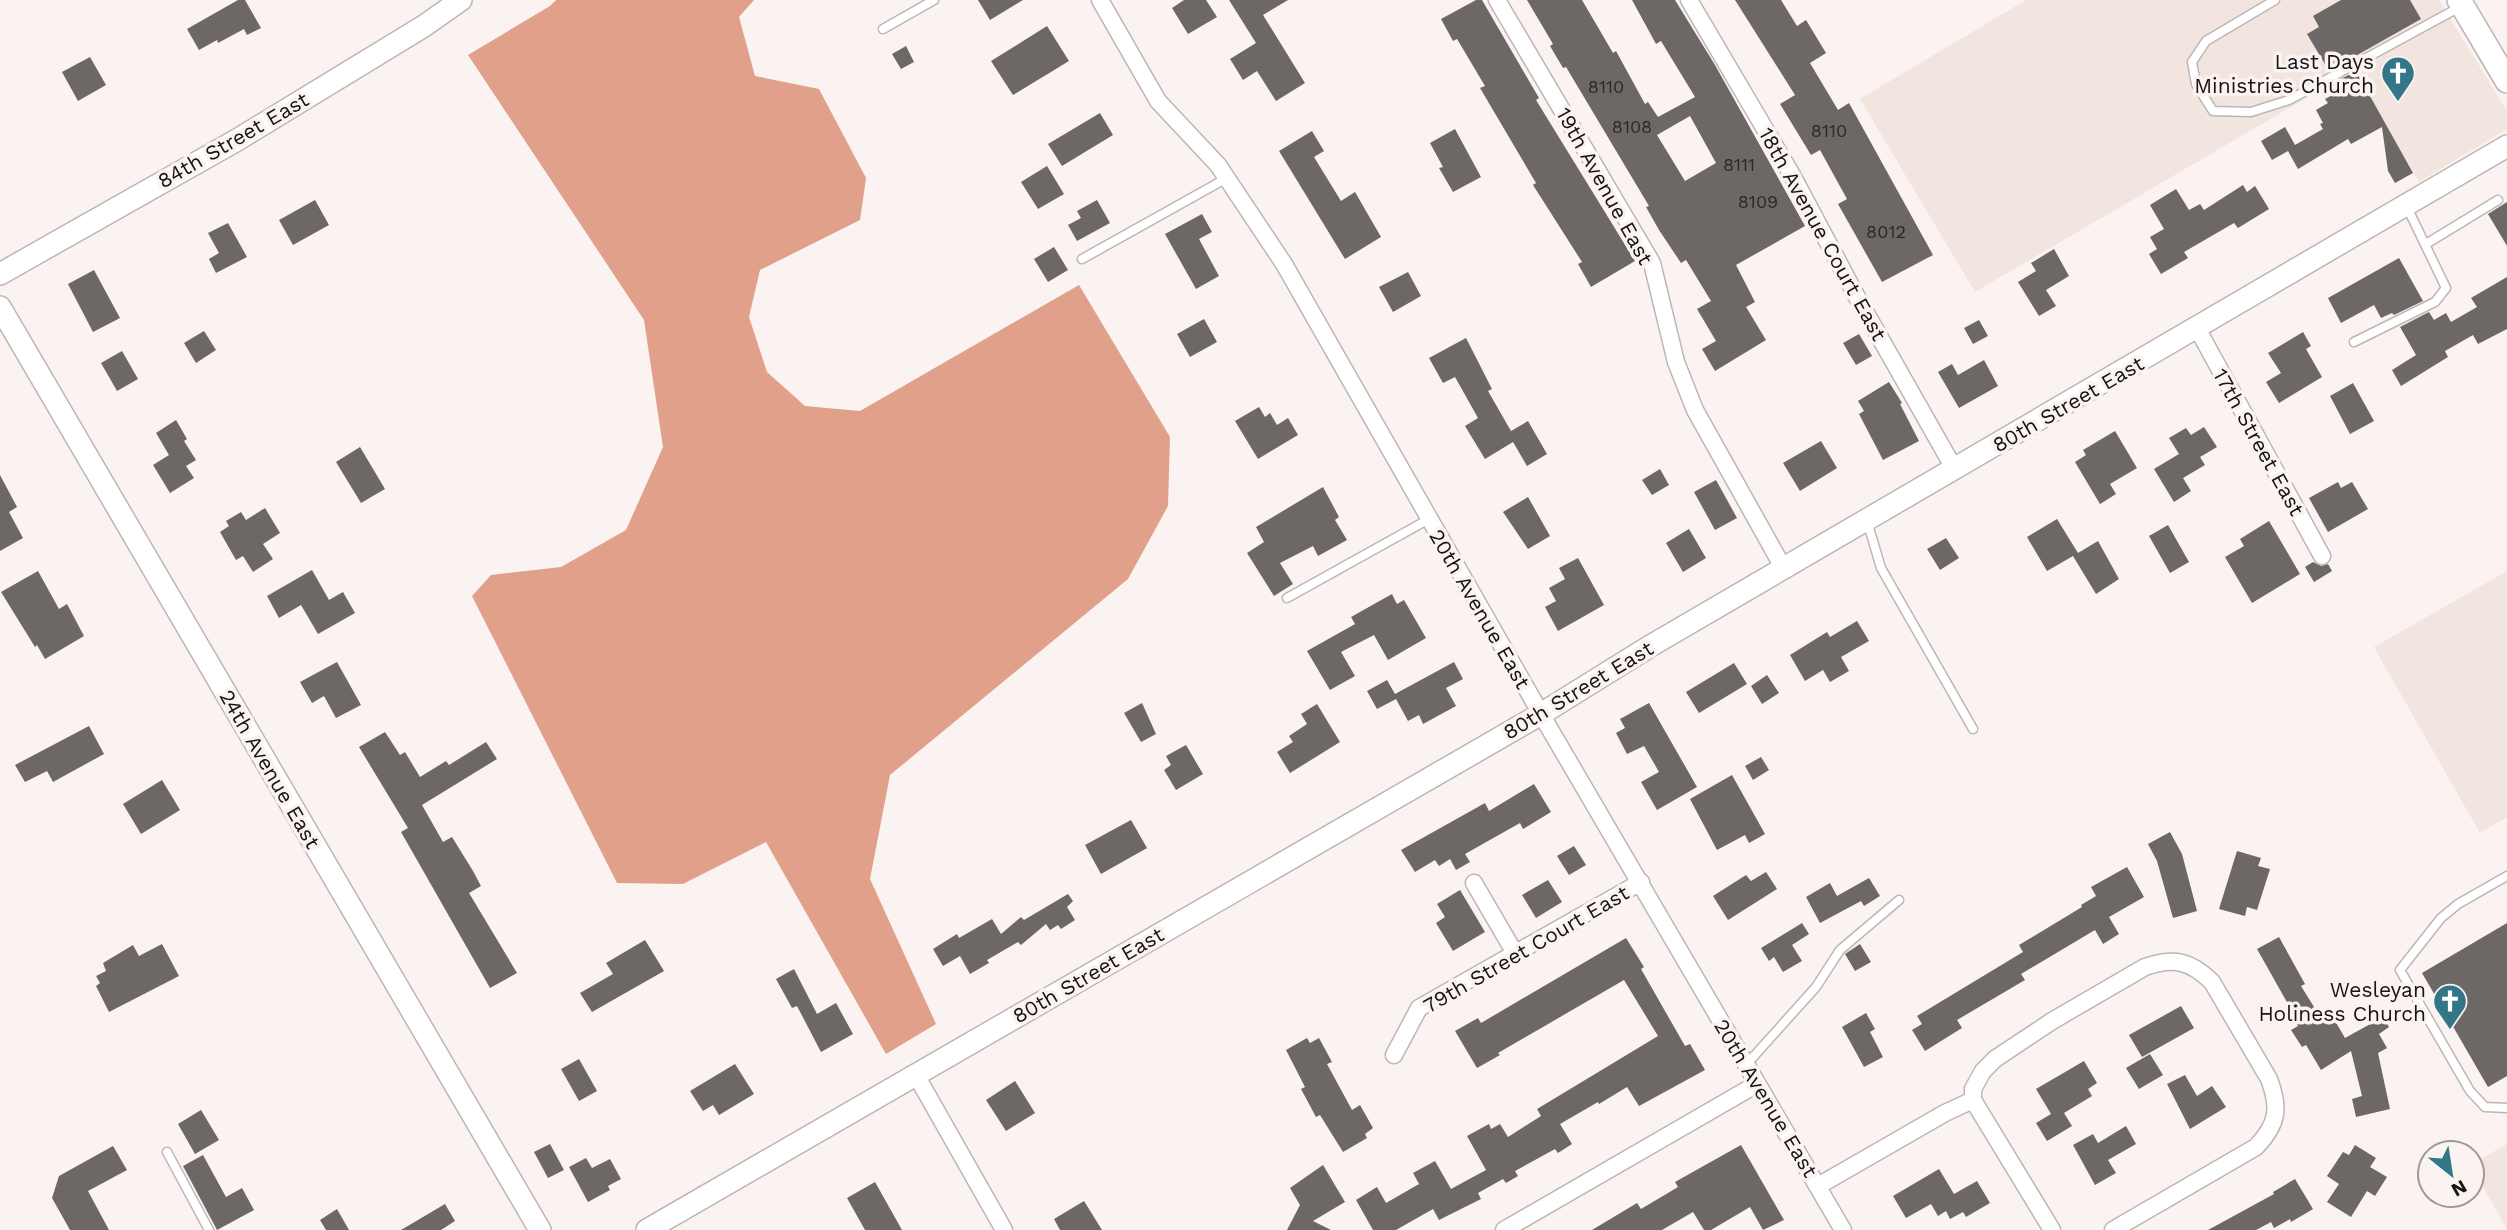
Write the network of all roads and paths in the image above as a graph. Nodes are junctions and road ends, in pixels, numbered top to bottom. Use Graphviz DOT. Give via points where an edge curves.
graph roads {
  1 [pos="461,0"];
  2 [pos="934,0"];
  3 [pos="1100,0"];
  4 [pos="1497,0"];
  5 [pos="1689,0"];
  6 [pos="2275,0"];
  7 [pos="2461,3"];
  8 [pos="883,29"];
  9 [pos="2507,81"];
  10 [pos="2507,146"];
  11 [pos="1227,178"];
  12 [pos="2498,200"];
  13 [pos="2406,205"];
  14 [pos="2426,244"];
  15 [pos="1082,259"];
  16 [pos="0,274"];
  17 [pos="0,307"];
  18 [pos="2197,328"];
  19 [pos="2354,342"];
  20 [pos="1955,470"];
  21 [pos="1429,519"];
  22 [pos="1867,520"];
  23 [pos="2322,556"];
  24 [pos="1784,569"];
  25 [pos="1287,598"];
  26 [pos="1541,714"];
  27 [pos="1973,729"];
  28 [pos="2507,876"];
  29 [pos="1641,882"];
  30 [pos="1474,883"];
  31 [pos="1899,900"];
  32 [pos="1516,955"];
  33 [pos="1394,1055"];
  34 [pos="1746,1065"];
  35 [pos="916,1074"];
  36 [pos="1757,1084"];
  37 [pos="1973,1100"];
  38 [pos="2507,1108"];
  39 [pos="167,1152"];
  40 [pos="1818,1186"];
  41 [pos="209,1230"];
  42 [pos="540,1230"];
  43 [pos="647,1230"];
  44 [pos="1004,1230"];
  45 [pos="1504,1230"];
  46 [pos="1843,1230"];
  47 [pos="2052,1230"];
  48 [pos="2113,1230"];
  1 -- 16 [label="street, 84th Street East" via="237,139"];
  2 -- 8 [label="lane"];
  3 -- 11 [label="street, 20th Avenue East" via="1158,100"];
  4 -- 24 [label="street, 19th Avenue East" via="1651,263 1676,362 1695,410"];
  5 -- 20 [label="street, 18th Avenue Court East"];
  6 -- 7 [label="lane" via="2206,41 2192,62 2196,84 2213,111 2250,112 2289,100"];
  7 -- 9 [label="main road"];
  10 -- 13 [label="street, 80th Street East"];
  11 -- 15 [label="lane"];
  11 -- 21 [label="street, 20th Avenue East" via="1284,264"];
  12 -- 14 [label="lane"];
  13 -- 14 [label="lane"];
  13 -- 18 [label="street, 80th Street East"];
  14 -- 19 [label="lane" via="2446,288 2435,302"];
  17 -- 42 [label="street, 24th Avenue East"];
  18 -- 20 [label="street, 80th Street East"];
  18 -- 23 [label="street, 17th Street East"];
  20 -- 22 [label="street, 80th Street East"];
  21 -- 25 [label="lane"];
  21 -- 26 [label="street, 20th Avenue East"];
  22 -- 24 [label="street, 80th Street East"];
  22 -- 27 [label="lane" via="1881,568"];
  24 -- 26 [label="street, 80th Street East"];
  26 -- 29 [label="street, 20th Avenue East"];
  26 -- 35 [label="street, 80th Street East"];
  28 -- 38 [label="lane" via="2441,918 2400,970 2470,1091 2485,1107"];
  29 -- 32 [label="street, 79th Street Court East"];
  29 -- 34 [label="street, 20th Avenue East"];
  30 -- 32 [label="street"];
  31 -- 34 [label="lane" via="1840,950 1816,987"];
  32 -- 33 [label="street, 79th Street Court East" via="1419,1008"];
  34 -- 36 [label="street, 20th Avenue East"];
  35 -- 43 [label="street, 80th Street East"];
  35 -- 44 [label="street"];
  36 -- 40 [label="street, 20th Avenue East"];
  36 -- 45 [label="street"];
  37 -- 40 [label="street"];
  37 -- 47 [label="street"];
  37 -- 48 [label="street" via="1973,1089 1983,1071 2009,1049 2145,967 2179,961 2193,965 2212,982 2269,1079 2277,1108 2275,1119 2256,1147"];
  39 -- 41 [label="lane"];
  40 -- 46 [label="street, 20th Avenue East"];
}
